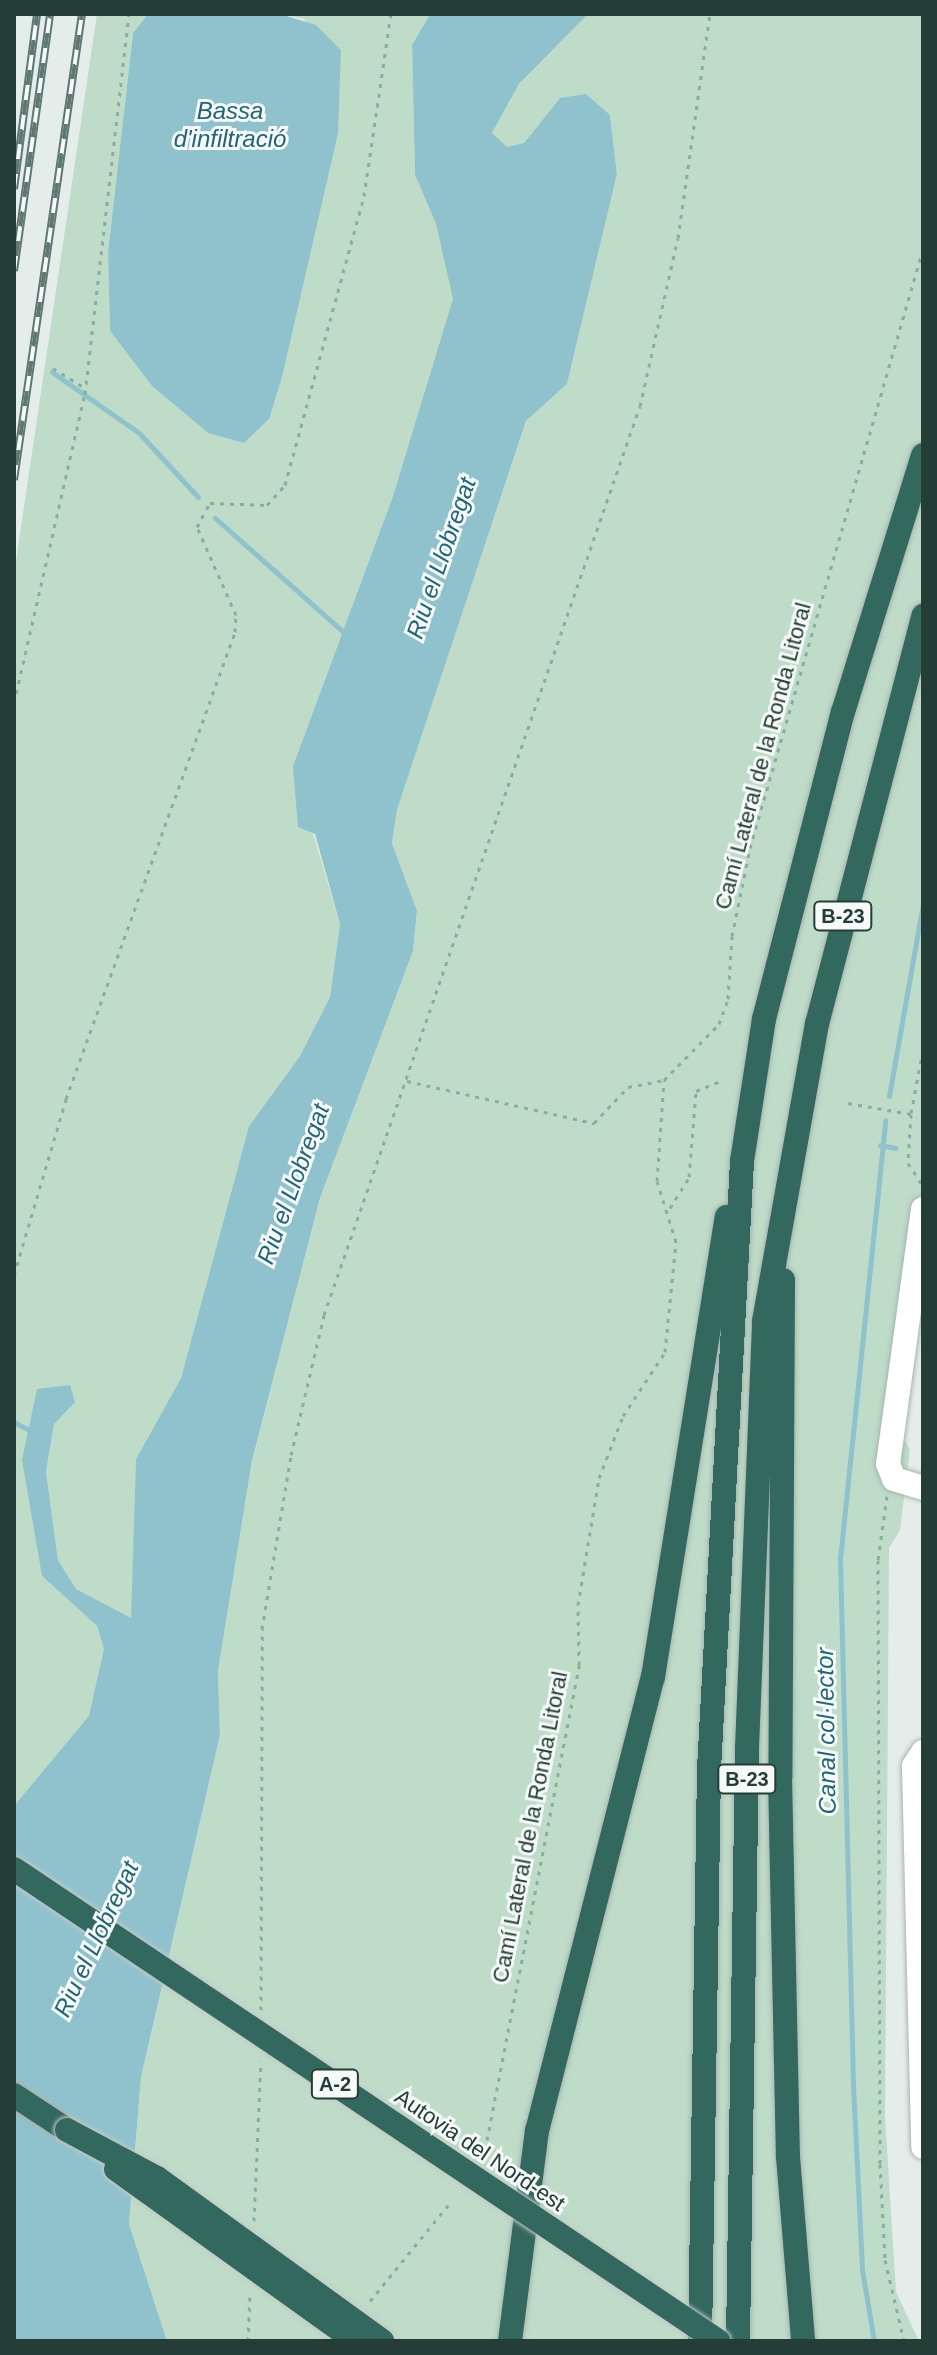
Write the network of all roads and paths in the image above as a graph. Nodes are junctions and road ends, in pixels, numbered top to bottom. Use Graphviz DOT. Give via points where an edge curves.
graph roads {
  1 [pos="129,14"];
  2 [pos="391,14"];
  3 [pos="710,14"];
  4 [pos="923,249"];
  5 [pos="53,368"];
  6 [pos="86,389"];
  7 [pos="923,455"];
  8 [pos="923,616"];
  9 [pos="14,703"];
  10 [pos="923,1050"];
  11 [pos="664,1080"];
  12 [pos="723,1080"];
  13 [pos="407,1081"];
  14 [pos="848,1103"];
  15 [pos="909,1113"];
  16 [pos="742,1161"];
  17 [pos="923,1186"];
  18 [pos="670,1208"];
  19 [pos="923,1209"];
  20 [pos="783,1220"];
  21 [pos="14,1275"];
  22 [pos="894,1479"];
  23 [pos="923,1488"];
  24 [pos="923,1752"];
  25 [pos="14,1869"];
  26 [pos="920,1936"];
  27 [pos="261,2002"];
  28 [pos="262,2068"];
  29 [pos="14,2095"];
  30 [pos="67,2130"];
  31 [pos="487,2140"];
  32 [pos="923,2147"];
  33 [pos="450,2203"];
  34 [pos="254,2216"];
  35 [pos="250,2285"];
  36 [pos="370,2301"];
  37 [pos="248,2341"];
  38 [pos="355,2341"];
  39 [pos="382,2341"];
  40 [pos="510,2341"];
  41 [pos="700,2341"];
  42 [pos="718,2341"];
  43 [pos="738,2341"];
  44 [pos="803,2341"];
  45 [pos="904,2341"];
  1 -- 6 [label="path"];
  2 -- 21 [label="path" via="358,223 285,485 267,505 210,503 197,527 236,615 235,632 66,1099"];
  3 -- 13 [label="path" via="678,238 640,406"];
  4 -- 11 [label="path, Camí Lateral de la Ronda Litoral" via="750,848 732,936 728,999 719,1024"];
  5 -- 6 [label="path"];
  6 -- 9 [label="path"];
  7 -- 16 [label="highway, B-23" via="843,712 772,988"];
  8 -- 20 [label="highway, B-23" via="817,1024"];
  10 -- 15 [label="path"];
  11 -- 13 [label="path" via="628,1087 594,1123"];
  11 -- 18 [label="path, Camí Lateral de la Ronda Litoral" via="657,1181"];
  12 -- 18 [label="path" via="696,1091 689,1177"];
  13 -- 27 [label="path" via="324,1315 266,1597"];
  14 -- 15 [label="path"];
  15 -- 17 [label="path" via="908,1163"];
  16 -- 40 [label="highway" via="718,1253 653,1677 537,2131"];
  16 -- 41 [label="highway, B-23" via="709,1769"];
  18 -- 31 [label="path, Camí Lateral de la Ronda Litoral" via="676,1242 665,1352 623,1416 599,1478 576,1629 579,1665"];
  19 -- 22 [label="lane" via="888,1464"];
  20 -- 43 [label="highway, B-23" via="757,1398"];
  20 -- 44 [label="highway" via="780,1777 788,2157"];
  22 -- 23 [label="lane"];
  22 -- 45 [label="path" via="878,1560 880,2164 885,2260"];
  24 -- 26 [label="lane" via="914,1766"];
  25 -- 42 [label="highway, Autovia del Nord-est / A-2, bridge"];
  26 -- 32 [label="lane"];
  28 -- 34 [label="path"];
  29 -- 30 [label="highway"];
  30 -- 38 [label="highway, bridge"];
  30 -- 39 [label="highway, bridge" via="157,2178"];
  33 -- 36 [label="path"];
  35 -- 37 [label="path"];
}
